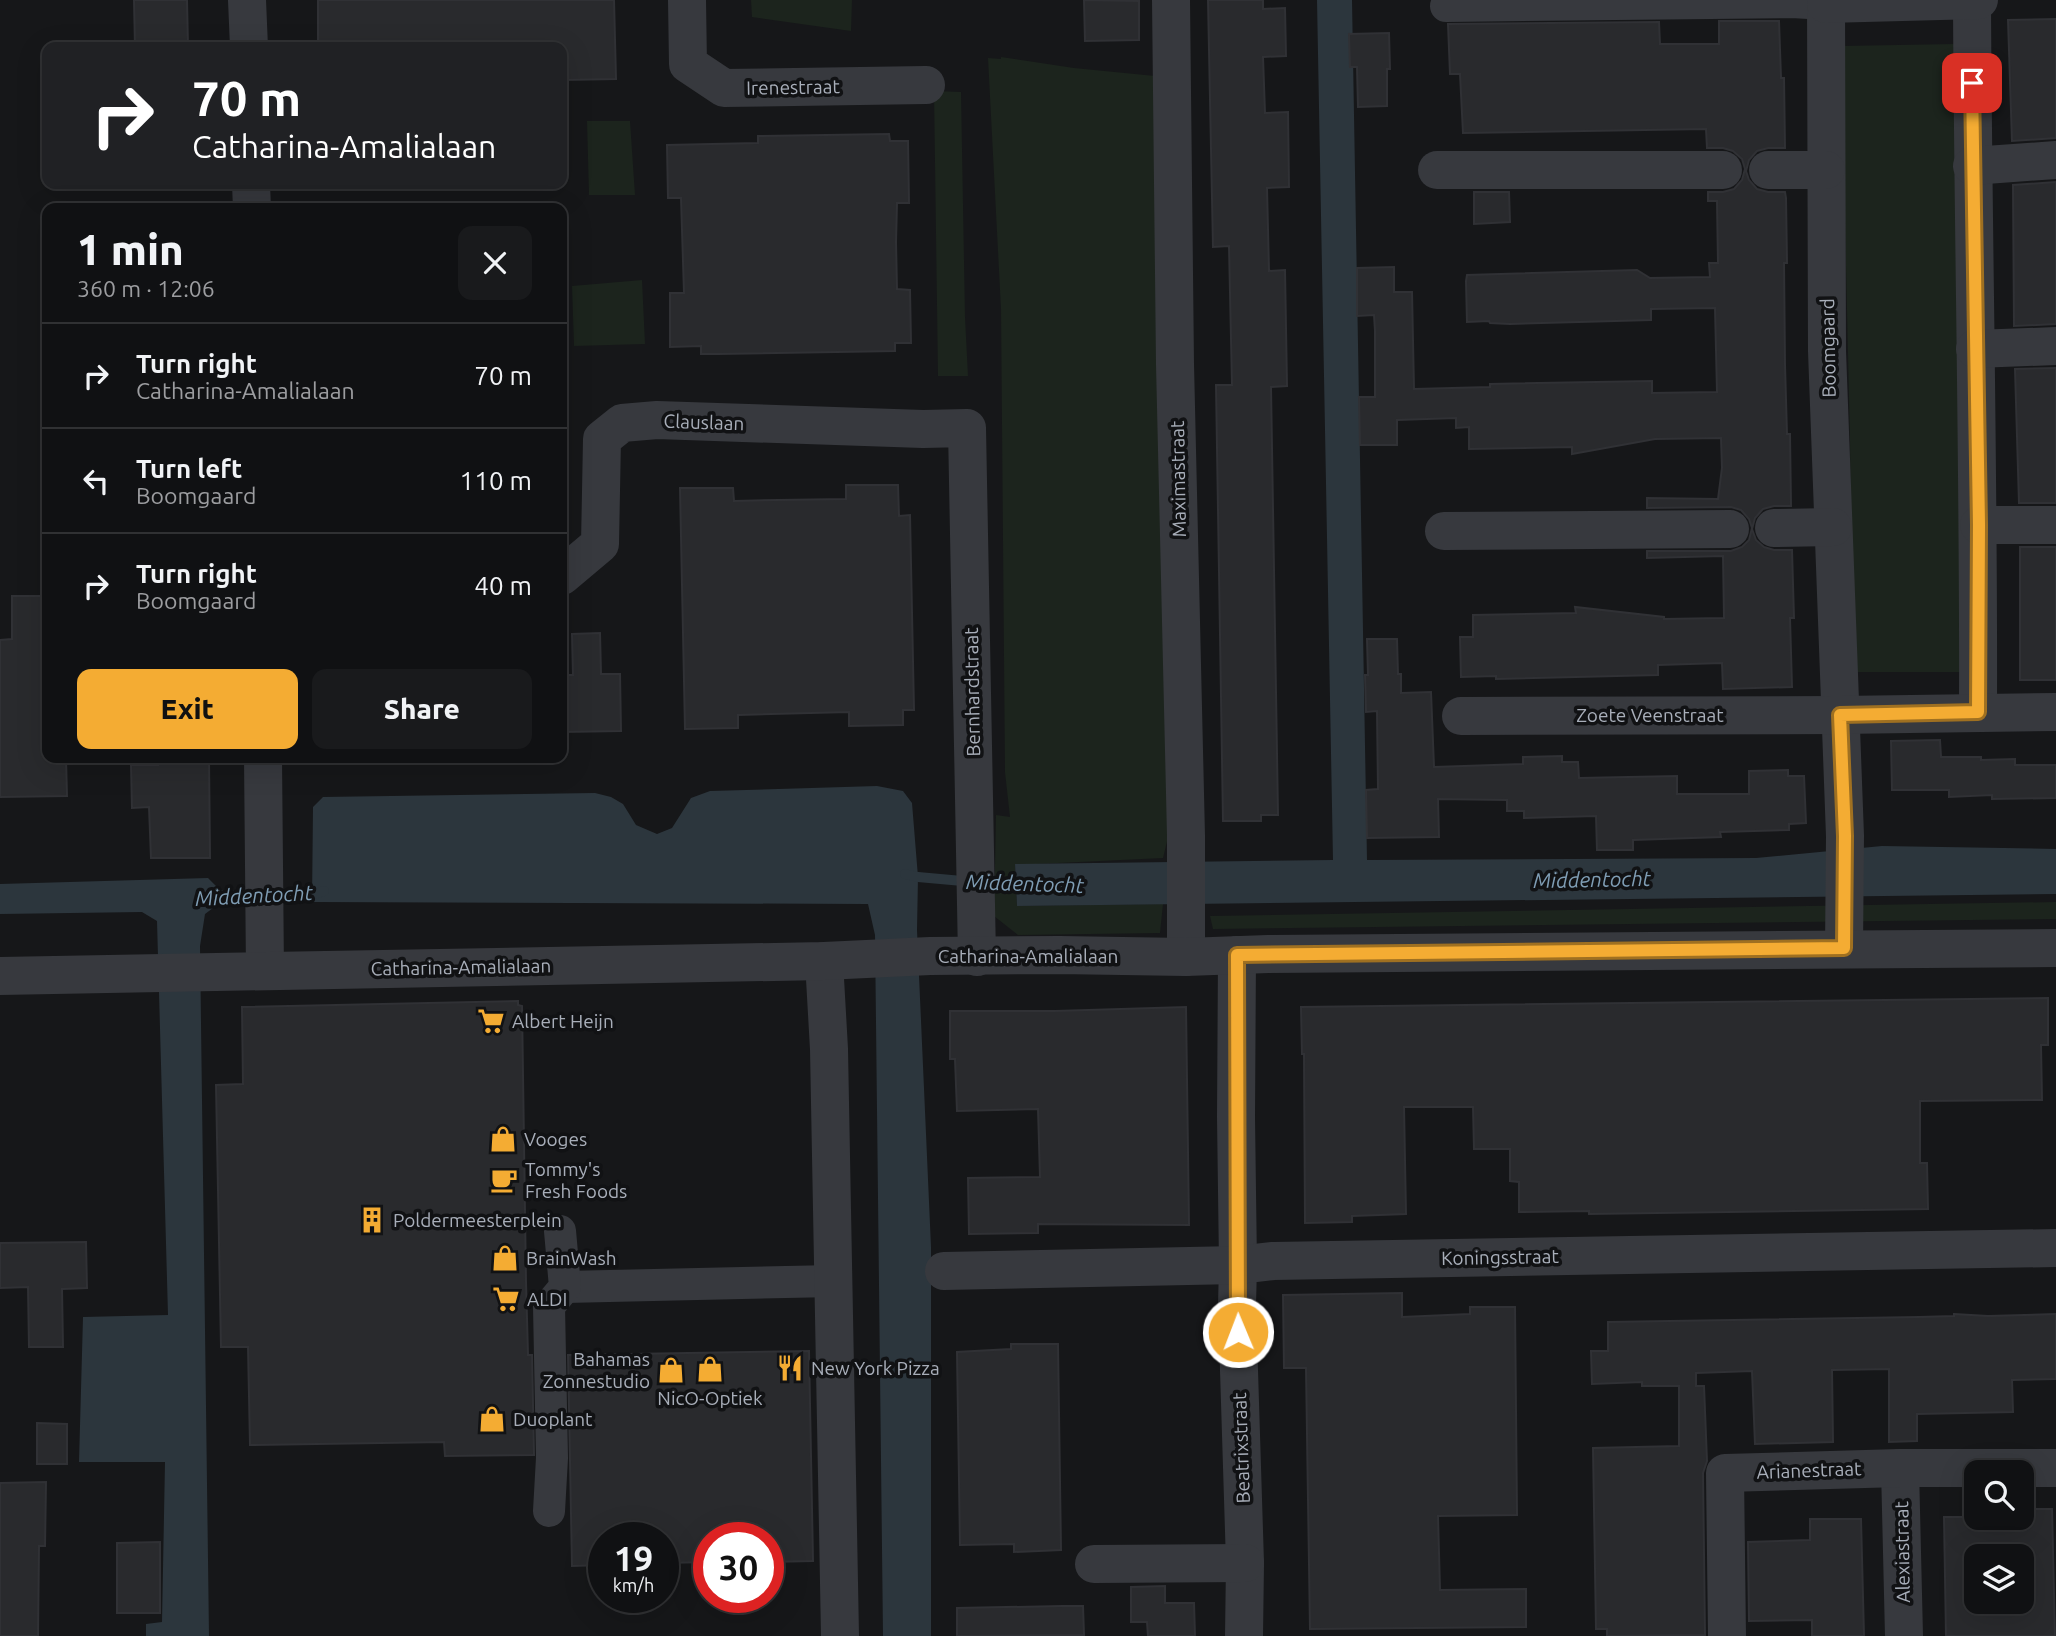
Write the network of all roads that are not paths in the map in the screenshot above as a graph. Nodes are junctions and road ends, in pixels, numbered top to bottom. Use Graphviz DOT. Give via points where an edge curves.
graph roads {
  1 [pos="247,0"];
  2 [pos="687,0"];
  3 [pos="1171,0"];
  4 [pos="1972,0"];
  5 [pos="1979,0"];
  6 [pos="1826,2"];
  7 [pos="1446,6"];
  8 [pos="248,42"];
  9 [pos="926,85"];
  10 [pos="2056,160"];
  11 [pos="1972,166"];
  12 [pos="1437,170"];
  13 [pos="1723,170"];
  14 [pos="1768,170"];
  15 [pos="1826,170"];
  16 [pos="2056,346"];
  17 [pos="1975,349"];
  18 [pos="967,428"];
  19 [pos="1979,525"];
  20 [pos="2056,525"];
  21 [pos="1833,527"];
  22 [pos="1774,528"];
  23 [pos="1730,529"];
  24 [pos="1444,531"];
  25 [pos="567,572"];
  26 [pos="1978,712"];
  27 [pos="2056,712"];
  28 [pos="1840,715"];
  29 [pos="1461,716"];
  30 [pos="264,763"];
  31 [pos="1186,939"];
  32 [pos="1844,948"];
  33 [pos="2056,948"];
  34 [pos="1237,955"];
  35 [pos="977,957"];
  36 [pos="824,961"];
  37 [pos="265,971"];
  38 [pos="0,976"];
  39 [pos="560,1231"];
  40 [pos="2056,1248"];
  41 [pos="1238,1265"];
  42 [pos="944,1270"];
  43 [pos="834,1281"];
  44 [pos="565,1287"];
  45 [pos="1900,1468"];
  46 [pos="2056,1468"];
  47 [pos="549,1511"];
  48 [pos="1245,1563"];
  49 [pos="1094,1564"];
  50 [pos="840,1636"];
  51 [pos="1244,1636"];
  52 [pos="1727,1636"];
  53 [pos="1904,1636"];
  1 -- 8 [label="street"];
  2 -- 9 [label="street, Irenestraat" via="688,64 724,88"];
  3 -- 31 [label="street, Maximastraat"];
  4 -- 5 [label="street"];
  4 -- 6 [label="street"];
  4 -- 11 [label="street"];
  6 -- 7 [label="street"];
  6 -- 15 [label="street, Boomgaard"];
  10 -- 11 [label="street"];
  11 -- 17 [label="street"];
  12 -- 13 [label="street"];
  14 -- 15 [label="street"];
  15 -- 21 [label="street, Boomgaard"];
  16 -- 17 [label="street"];
  17 -- 19 [label="street"];
  18 -- 25 [label="street, Clauslaan" via="657,420 622,423 602,439 600,544"];
  18 -- 35 [label="street, Bernhardstraat"];
  19 -- 20 [label="street"];
  19 -- 26 [label="street"];
  21 -- 22 [label="street"];
  21 -- 28 [label="street, Boomgaard"];
  23 -- 24 [label="street"];
  26 -- 27 [label="street"];
  26 -- 28 [label="street"];
  28 -- 29 [label="street, Zoete Veenstraat"];
  28 -- 32 [label="street, Boomgaard"];
  30 -- 37 [label="street"];
  31 -- 34 [label="street, Catharina-Amalialaan"];
  31 -- 35 [label="street, Catharina-Amalialaan" via="1059,954"];
  32 -- 33 [label="street, Catharina-Amalialaan"];
  32 -- 34 [label="street, Catharina-Amalialaan"];
  34 -- 41 [label="street, Beatrixstraat"];
  35 -- 36 [label="street, Catharina-Amalialaan"];
  36 -- 37 [label="street, Catharina-Amalialaan"];
  36 -- 43 [label="street"];
  37 -- 38 [label="street, Catharina-Amalialaan"];
  39 -- 44 [label="street"];
  40 -- 41 [label="street, Koningsstraat"];
  41 -- 42 [label="street, Koningsstraat"];
  41 -- 48 [label="street, Beatrixstraat"];
  43 -- 44 [label="street"];
  43 -- 50 [label="street"];
  44 -- 47 [label="street" via="549,1306"];
  45 -- 46 [label="street, Arianestraat"];
  45 -- 52 [label="street, Arianestraat" via="1725,1473"];
  45 -- 53 [label="street, Alexiastraat"];
  48 -- 49 [label="street"];
  48 -- 51 [label="street, Beatrixstraat"];
}
